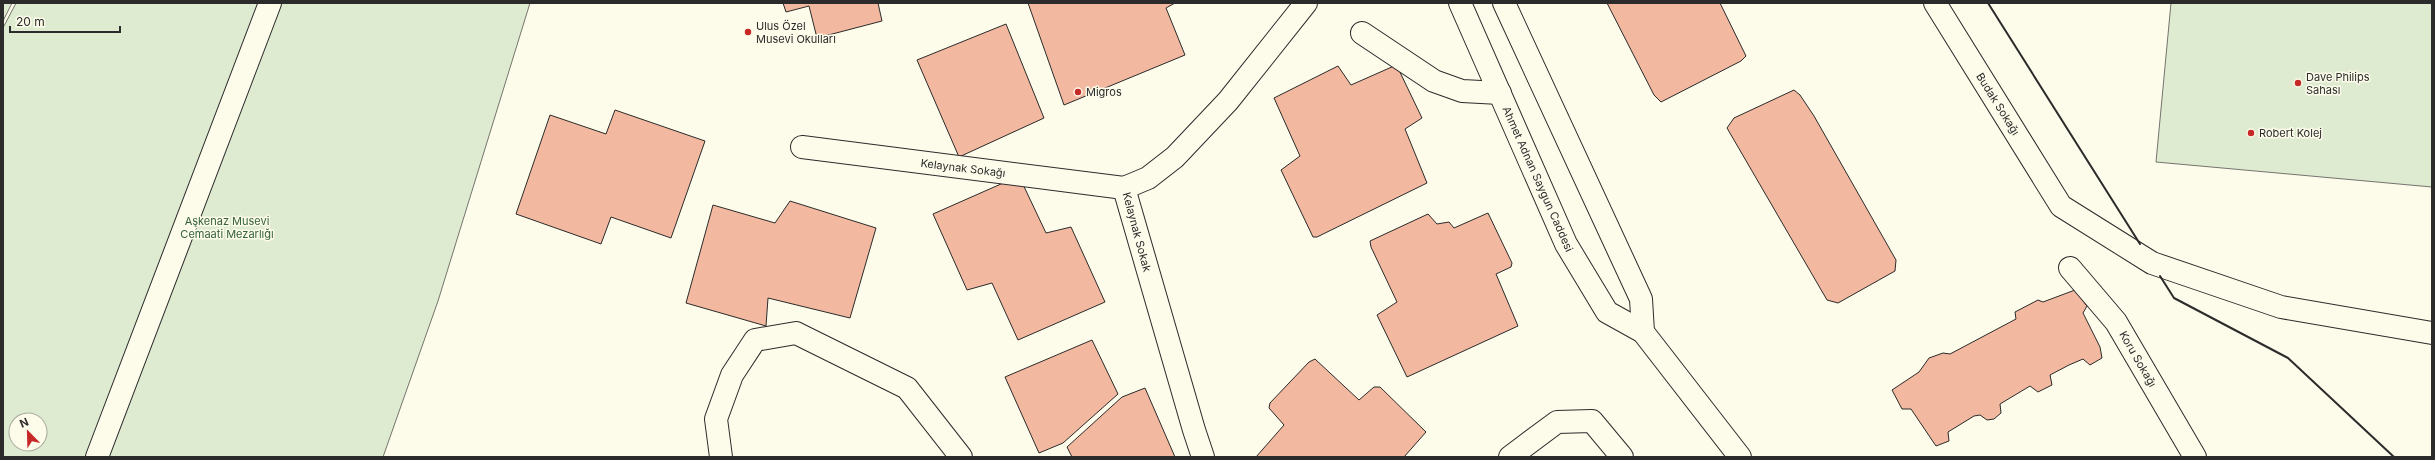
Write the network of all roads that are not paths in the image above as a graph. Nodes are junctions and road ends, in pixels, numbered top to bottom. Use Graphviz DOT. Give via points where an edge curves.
graph roads {
  1 [pos="270,3"];
  2 [pos="1306,3"];
  3 [pos="1460,3"];
  4 [pos="1504,3"];
  5 [pos="1934,3"];
  6 [pos="1362,33"];
  7 [pos="1500,93"];
  8 [pos="802,147"];
  9 [pos="1124,188"];
  10 [pos="2070,268"];
  11 [pos="1643,332"];
  12 [pos="2432,334"];
  13 [pos="97,457"];
  14 [pos="721,457"];
  15 [pos="961,457"];
  16 [pos="1203,457"];
  17 [pos="1510,457"];
  18 [pos="1622,457"];
  19 [pos="1740,457"];
  20 [pos="2195,457"];
  1 -- 13 [label="street"];
  2 -- 9 [label="street, Kelaynak Sokak" via="1228,101 1175,157 1148,178"];
  3 -- 7 [label="street, Ahmet Adnan Saygun Caddesi"];
  4 -- 11 [label="street" via="1641,299"];
  5 -- 12 [label="street, Budak Sokağı" via="2061,206 2152,263 2281,307"];
  6 -- 7 [label="street" via="1434,82 1462,91"];
  7 -- 11 [label="street, Ahmet Adnan Saygun Caddesi" via="1566,244 1607,312"];
  8 -- 9 [label="street, Kelaynak Sokağı"];
  9 -- 16 [label="street, Kelaynak Sokak"];
  10 -- 20 [label="street, Koru Sokağı" via="2116,322"];
  11 -- 19 [label="street, Ahmet Adnan Saygun Caddesi"];
  14 -- 15 [label="street" via="716,419 732,375 755,340 796,333 907,388"];
  17 -- 18 [label="street" via="1557,422 1592,421"];
}
